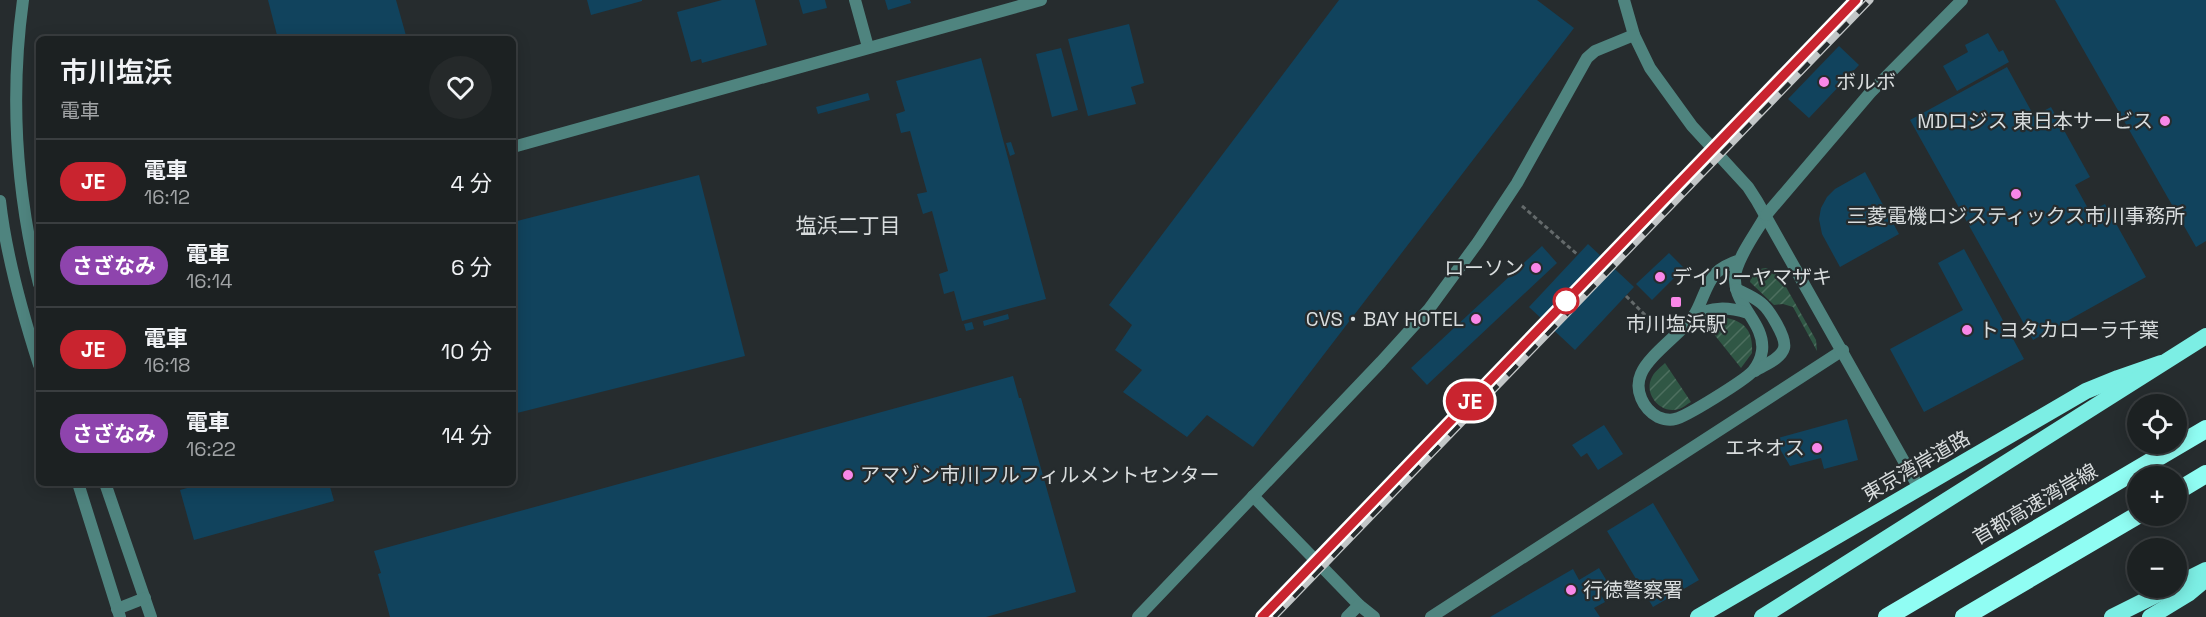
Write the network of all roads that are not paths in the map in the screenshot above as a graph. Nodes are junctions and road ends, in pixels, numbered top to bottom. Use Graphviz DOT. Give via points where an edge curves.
graph roads {
  1 [pos="23,0"];
  2 [pos="855,0"];
  3 [pos="1041,0"];
  4 [pos="1624,0"];
  5 [pos="1962,0"];
  6 [pos="1634,35"];
  7 [pos="868,47"];
  8 [pos="516,146"];
  9 [pos="0,201"];
  10 [pos="1766,215"];
  11 [pos="1740,260"];
  12 [pos="36,270"];
  13 [pos="36,282"];
  14 [pos="16,285"];
  15 [pos="1736,289"];
  16 [pos="1748,313"];
  17 [pos="1692,317"];
  18 [pos="2206,336"];
  19 [pos="1843,350"];
  20 [pos="36,355"];
  21 [pos="2161,363"];
  22 [pos="1751,373"];
  23 [pos="2206,429"];
  24 [pos="2206,474"];
  25 [pos="2187,485"];
  26 [pos="81,486"];
  27 [pos="106,486"];
  28 [pos="1919,488"];
  29 [pos="1253,496"];
  30 [pos="2127,521"];
  31 [pos="2206,570"];
  32 [pos="2206,579"];
  33 [pos="2187,580"];
  34 [pos="145,598"];
  35 [pos="2150,598"];
  36 [pos="1359,605"];
  37 [pos="118,613"];
  38 [pos="152,617"];
  39 [pos="1138,617"];
  40 [pos="1347,617"];
  41 [pos="1374,617"];
  42 [pos="1431,617"];
  43 [pos="1698,617"];
  44 [pos="1761,617"];
  45 [pos="1887,617"];
  46 [pos="1964,617"];
  47 [pos="2112,617"];
  48 [pos="2150,617"];
  1 -- 12 [label="street" via="16,74 17,148"];
  2 -- 7 [label="street"];
  3 -- 7 [label="street"];
  4 -- 6 [label="street"];
  5 -- 10 [label="street" via="1870,93"];
  6 -- 10 [label="street" via="1670,97 1748,187"];
  6 -- 29 [label="street" via="1587,58 1516,183 1447,285 1406,336"];
  7 -- 8 [label="street"];
  9 -- 14 [label="street"];
  10 -- 11 [label="street"];
  10 -- 19 [label="street"];
  11 -- 15 [label="street"];
  11 -- 17 [label="street" via="1715,274"];
  13 -- 14 [label="street"];
  14 -- 20 [label="street"];
  15 -- 16 [label="street"];
  15 -- 22 [label="street" via="1766,307 1784,338 1780,355"];
  16 -- 17 [label="street" via="1715,308"];
  16 -- 22 [label="street" via="1762,343 1759,362"];
  17 -- 22 [label="street" via="1641,372 1638,390 1653,414 1667,420 1677,419"];
  18 -- 21 [label="highway, 東京湾岸道路"];
  19 -- 28 [label="street"];
  19 -- 42 [label="street"];
  21 -- 28 [label="highway, 東京湾岸道路" via="2086,391"];
  21 -- 44 [label="highway, 東京湾岸道路"];
  23 -- 45 [label="highway, 首都高速湾岸線"];
  24 -- 25 [label="highway"];
  26 -- 37 [label="street"];
  27 -- 34 [label="street"];
  28 -- 43 [label="highway, 東京湾岸道路"];
  29 -- 36 [label="street"];
  29 -- 39 [label="street"];
  30 -- 46 [label="highway"];
  31 -- 33 [label="highway"];
  32 -- 48 [label="highway"];
  34 -- 37 [label="street"];
  34 -- 38 [label="street"];
  35 -- 47 [label="highway"];
  36 -- 40 [label="street"];
  36 -- 41 [label="street"];
}
